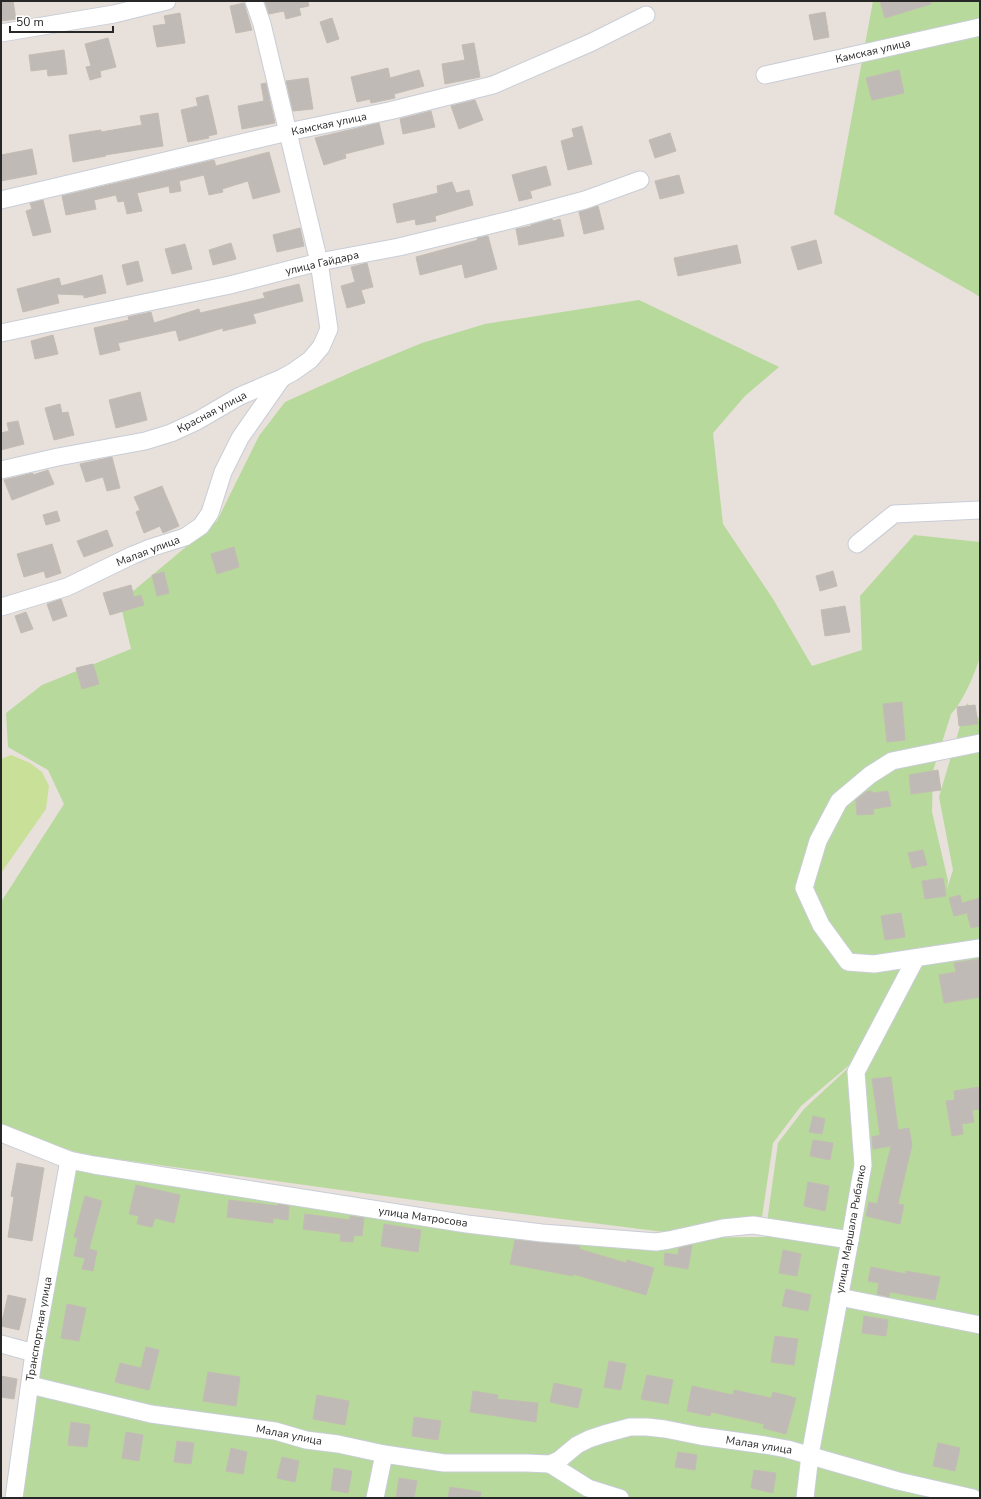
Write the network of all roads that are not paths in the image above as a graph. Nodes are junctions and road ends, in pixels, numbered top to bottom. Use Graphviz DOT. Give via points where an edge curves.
graph roads {
  1 [pos="167,1"];
  2 [pos="254,1"];
  3 [pos="646,15"];
  4 [pos="980,28"];
  5 [pos="1,33"];
  6 [pos="765,75"];
  7 [pos="288,132"];
  8 [pos="640,180"];
  9 [pos="1,200"];
  10 [pos="319,262"];
  11 [pos="1,333"];
  12 [pos="282,378"];
  13 [pos="1,470"];
  14 [pos="980,510"];
  15 [pos="857,544"];
  16 [pos="1,607"];
  17 [pos="980,743"];
  18 [pos="980,948"];
  19 [pos="916,958"];
  20 [pos="1,1132"];
  21 [pos="69,1160"];
  22 [pos="850,1240"];
  23 [pos="839,1297"];
  24 [pos="980,1325"];
  25 [pos="1,1344"];
  26 [pos="34,1353"];
  27 [pos="30,1385"];
  28 [pos="384,1454"];
  29 [pos="810,1455"];
  30 [pos="550,1464"];
  31 [pos="14,1498"];
  32 [pos="375,1498"];
  33 [pos="620,1498"];
  34 [pos="805,1498"];
  35 [pos="973,1498"];
  1 -- 5 [label="street" via="114,14"];
  2 -- 7 [label="street"];
  3 -- 7 [label="street, Камская улица" via="494,85"];
  4 -- 6 [label="street, Камская улица"];
  7 -- 9 [label="street, Камская улица"];
  7 -- 10 [label="street"];
  8 -- 10 [label="street, улица Гайдара" via="585,200 514,219 399,247"];
  10 -- 11 [label="street, улица Гайдара" via="230,286"];
  10 -- 12 [label="street, Красная улица" via="329,330 322,347 310,360"];
  12 -- 13 [label="street, Красная улица" via="240,396 171,433 145,441"];
  12 -- 16 [label="street, Малая улица" via="240,438 223,472 210,513 201,526 186,537 133,555 67,586"];
  14 -- 15 [label="street" via="894,514"];
  17 -- 19 [label="street" via="892,761 870,775 839,801 818,841 804,888 821,925 848,962 874,964"];
  18 -- 19 [label="street"];
  19 -- 22 [label="street, улица Маршала Рыбалко" via="856,1072 863,1165"];
  20 -- 21 [label="street, улица Матросова"];
  21 -- 22 [label="street, улица Матросова" via="398,1214 542,1233 656,1242 723,1228 753,1225"];
  21 -- 26 [label="street, Транспортная улица"];
  22 -- 23 [label="street, улица Маршала Рыбалко"];
  23 -- 24 [label="street"];
  23 -- 29 [label="street, улица Маршала Рыбалко"];
  25 -- 26 [label="street"];
  26 -- 27 [label="street, Транспортная улица"];
  27 -- 28 [label="street, Малая улица" via="150,1414 275,1431 306,1440"];
  27 -- 31 [label="street, Транспортная улица"];
  28 -- 30 [label="street, Малая улица" via="444,1463"];
  28 -- 32 [label="street"];
  29 -- 30 [label="street, Малая улица" via="765,1444 665,1429 630,1427 589,1439"];
  29 -- 34 [label="street, улица Маршала Рыбалко"];
  29 -- 35 [label="street, Малая улица" via="898,1481"];
  30 -- 33 [label="street" via="588,1488"];
}
